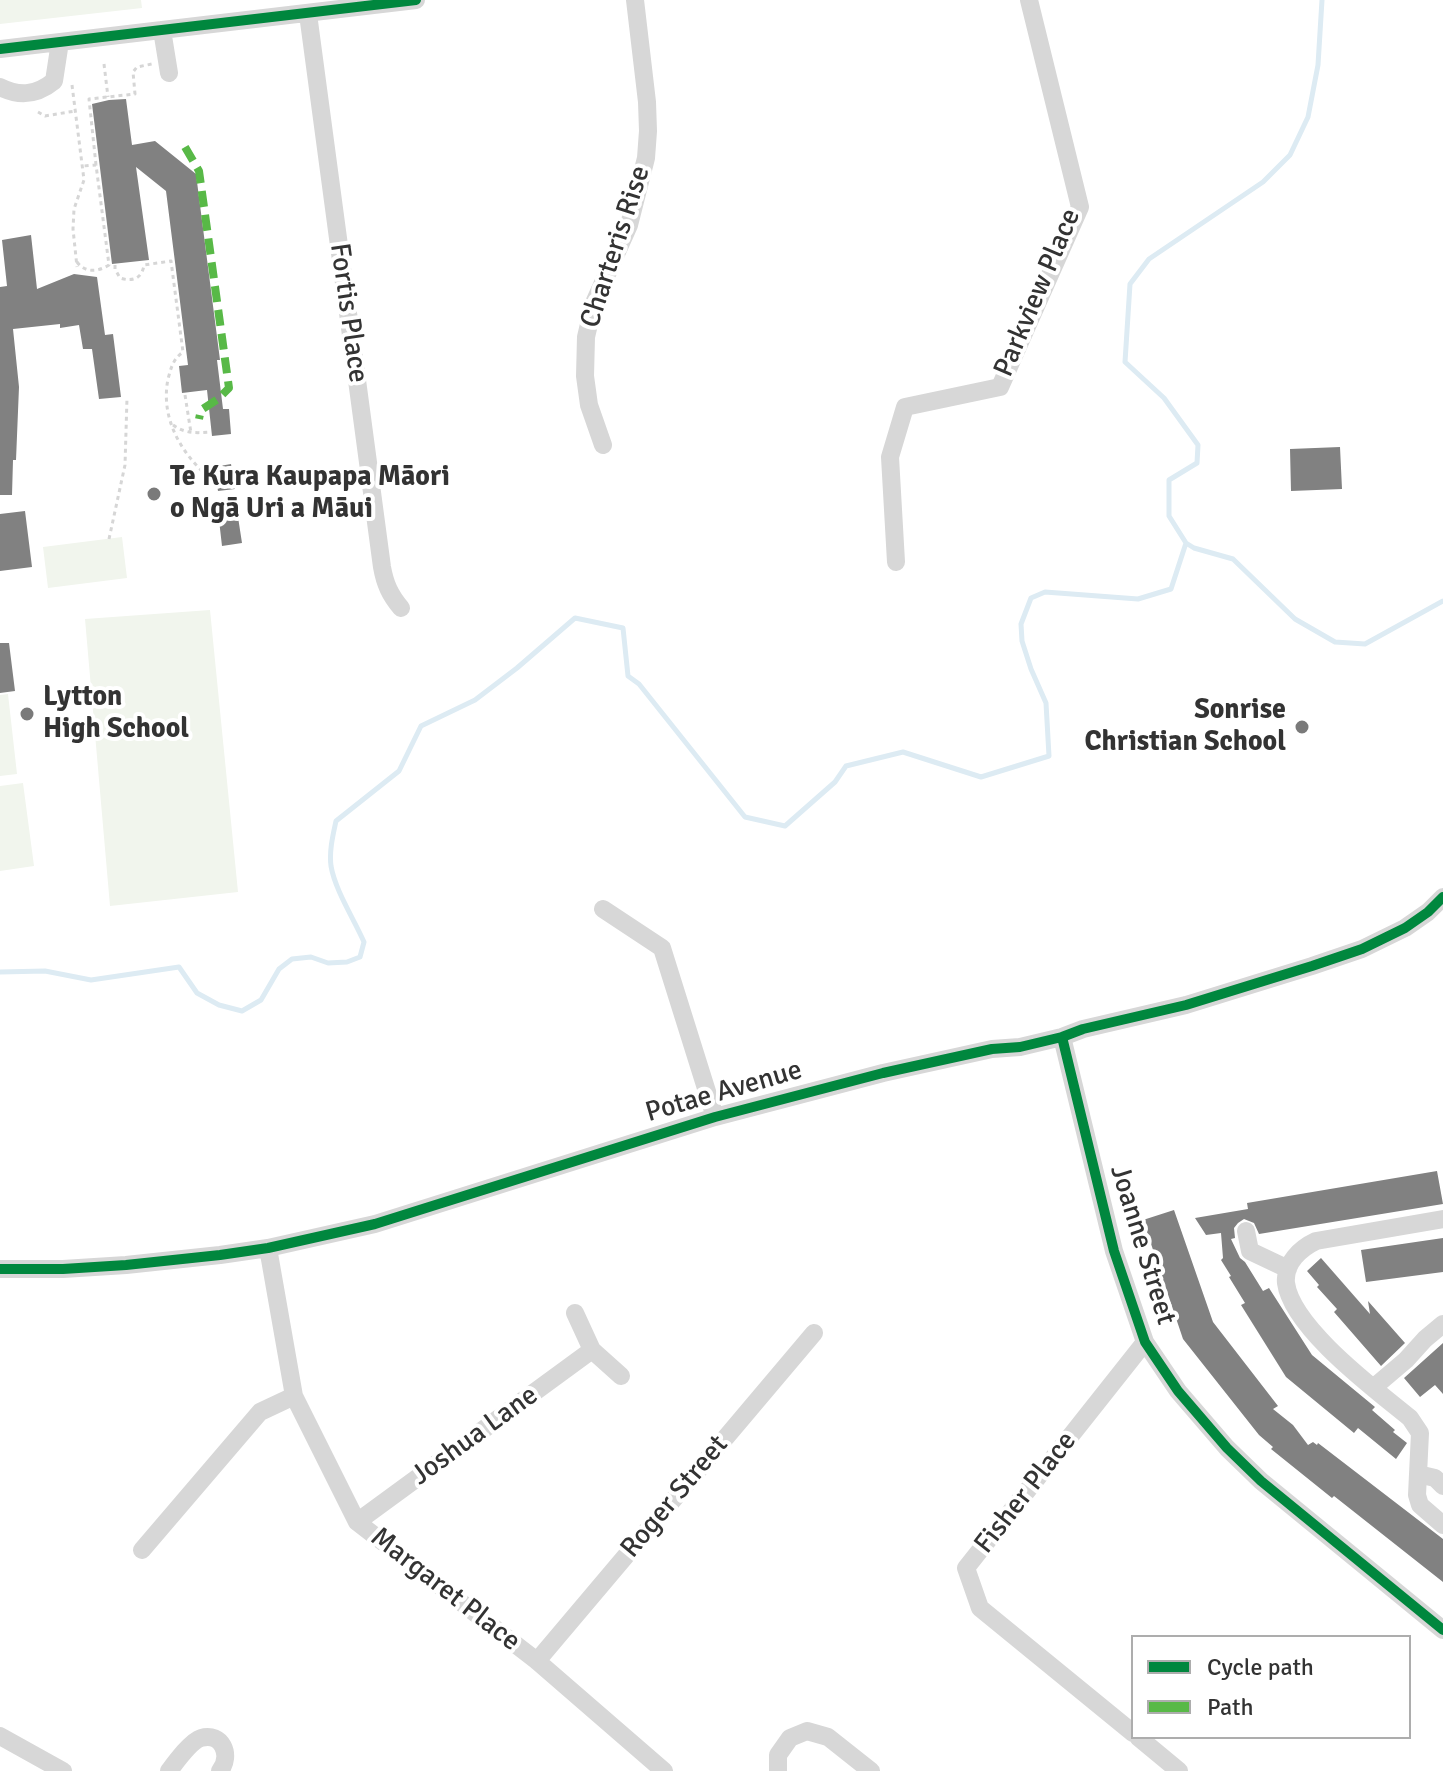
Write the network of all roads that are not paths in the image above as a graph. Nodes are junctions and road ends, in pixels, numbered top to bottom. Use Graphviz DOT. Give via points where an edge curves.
graph roads {
  1 [pos="416,0"];
  2 [pos="635,0"];
  3 [pos="1029,0"];
  4 [pos="308,14"];
  5 [pos="162,30"];
  6 [pos="60,42"];
  7 [pos="0,49"];
  8 [pos="161,68"];
  9 [pos="0,87"];
  10 [pos="603,445"];
  11 [pos="896,562"];
  12 [pos="401,608"];
  13 [pos="1443,897"];
  14 [pos="603,909"];
  15 [pos="1062,1037"];
  16 [pos="715,1117"];
  17 [pos="1443,1219"];
  18 [pos="1246,1231"];
  19 [pos="268,1248"];
  20 [pos="0,1269"];
  21 [pos="1288,1269"];
  22 [pos="575,1313"];
  23 [pos="1443,1324"];
  24 [pos="814,1333"];
  25 [pos="1145,1342"];
  26 [pos="592,1350"];
  27 [pos="621,1376"];
  28 [pos="1373,1388"];
  29 [pos="294,1396"];
  30 [pos="1418,1474"];
  31 [pos="1443,1486"];
  32 [pos="357,1522"];
  33 [pos="1443,1525"];
  34 [pos="142,1550"];
  35 [pos="1443,1630"];
  36 [pos="537,1661"];
  37 [pos="1131,1731"];
  38 [pos="0,1736"];
  39 [pos="1140,1739"];
  40 [pos="63,1771"];
  41 [pos="169,1771"];
  42 [pos="220,1771"];
  43 [pos="664,1771"];
  44 [pos="778,1771"];
  45 [pos="871,1771"];
  46 [pos="1179,1771"];
  1 -- 4 [label="street"];
  2 -- 10 [label="street, Charteris Rise" via="647,102 646,158 629,225 594,303 586,337 589,405"];
  3 -- 11 [label="street, Parkview Place" via="1080,207 1000,387 905,407 890,457"];
  4 -- 5 [label="street"];
  4 -- 12 [label="street, Fortis Place" via="382,567 390,594"];
  5 -- 6 [label="street"];
  5 -- 8 [label="street"];
  6 -- 7 [label="street"];
  6 -- 9 [label="street" via="54,81 44,90 12,92"];
  13 -- 15 [label="street, Potae Avenue" via="1405,928 1362,949 1186,1005"];
  14 -- 16 [label="street" via="662,948"];
  15 -- 16 [label="street, Potae Avenue" via="883,1073"];
  15 -- 25 [label="street, Joanne Street" via="1114,1251"];
  16 -- 19 [label="street, Potae Avenue" via="413,1213"];
  17 -- 21 [label="street" via="1316,1241 1302,1248"];
  18 -- 21 [label="street" via="1250,1251"];
  19 -- 20 [label="street, Potae Avenue" via="126,1265"];
  19 -- 29 [label="street, Margaret Place"];
  21 -- 28 [label="street" via="1292,1300 1311,1329"];
  22 -- 26 [label="street"];
  23 -- 28 [label="street"];
  24 -- 36 [label="street, Roger Street"];
  25 -- 35 [label="street, Joanne Street" via="1178,1391 1238,1459"];
  25 -- 37 [label="street, Fisher Place" via="966,1568 980,1608"];
  26 -- 27 [label="street"];
  26 -- 32 [label="street, Joshua Lane"];
  28 -- 30 [label="street" via="1420,1433"];
  29 -- 32 [label="street, Margaret Place"];
  29 -- 34 [label="street" via="260,1412"];
  30 -- 31 [label="street"];
  30 -- 33 [label="street" via="1420,1505"];
  32 -- 36 [label="street, Margaret Place"];
  36 -- 43 [label="street, Margaret Place"];
  38 -- 40 [label="street"];
  39 -- 46 [label="street"];
  41 -- 42 [label="street" via="195,1741 208,1737 226,1752"];
  44 -- 45 [label="street" via="778,1755 790,1738 807,1731 828,1737"];
}
